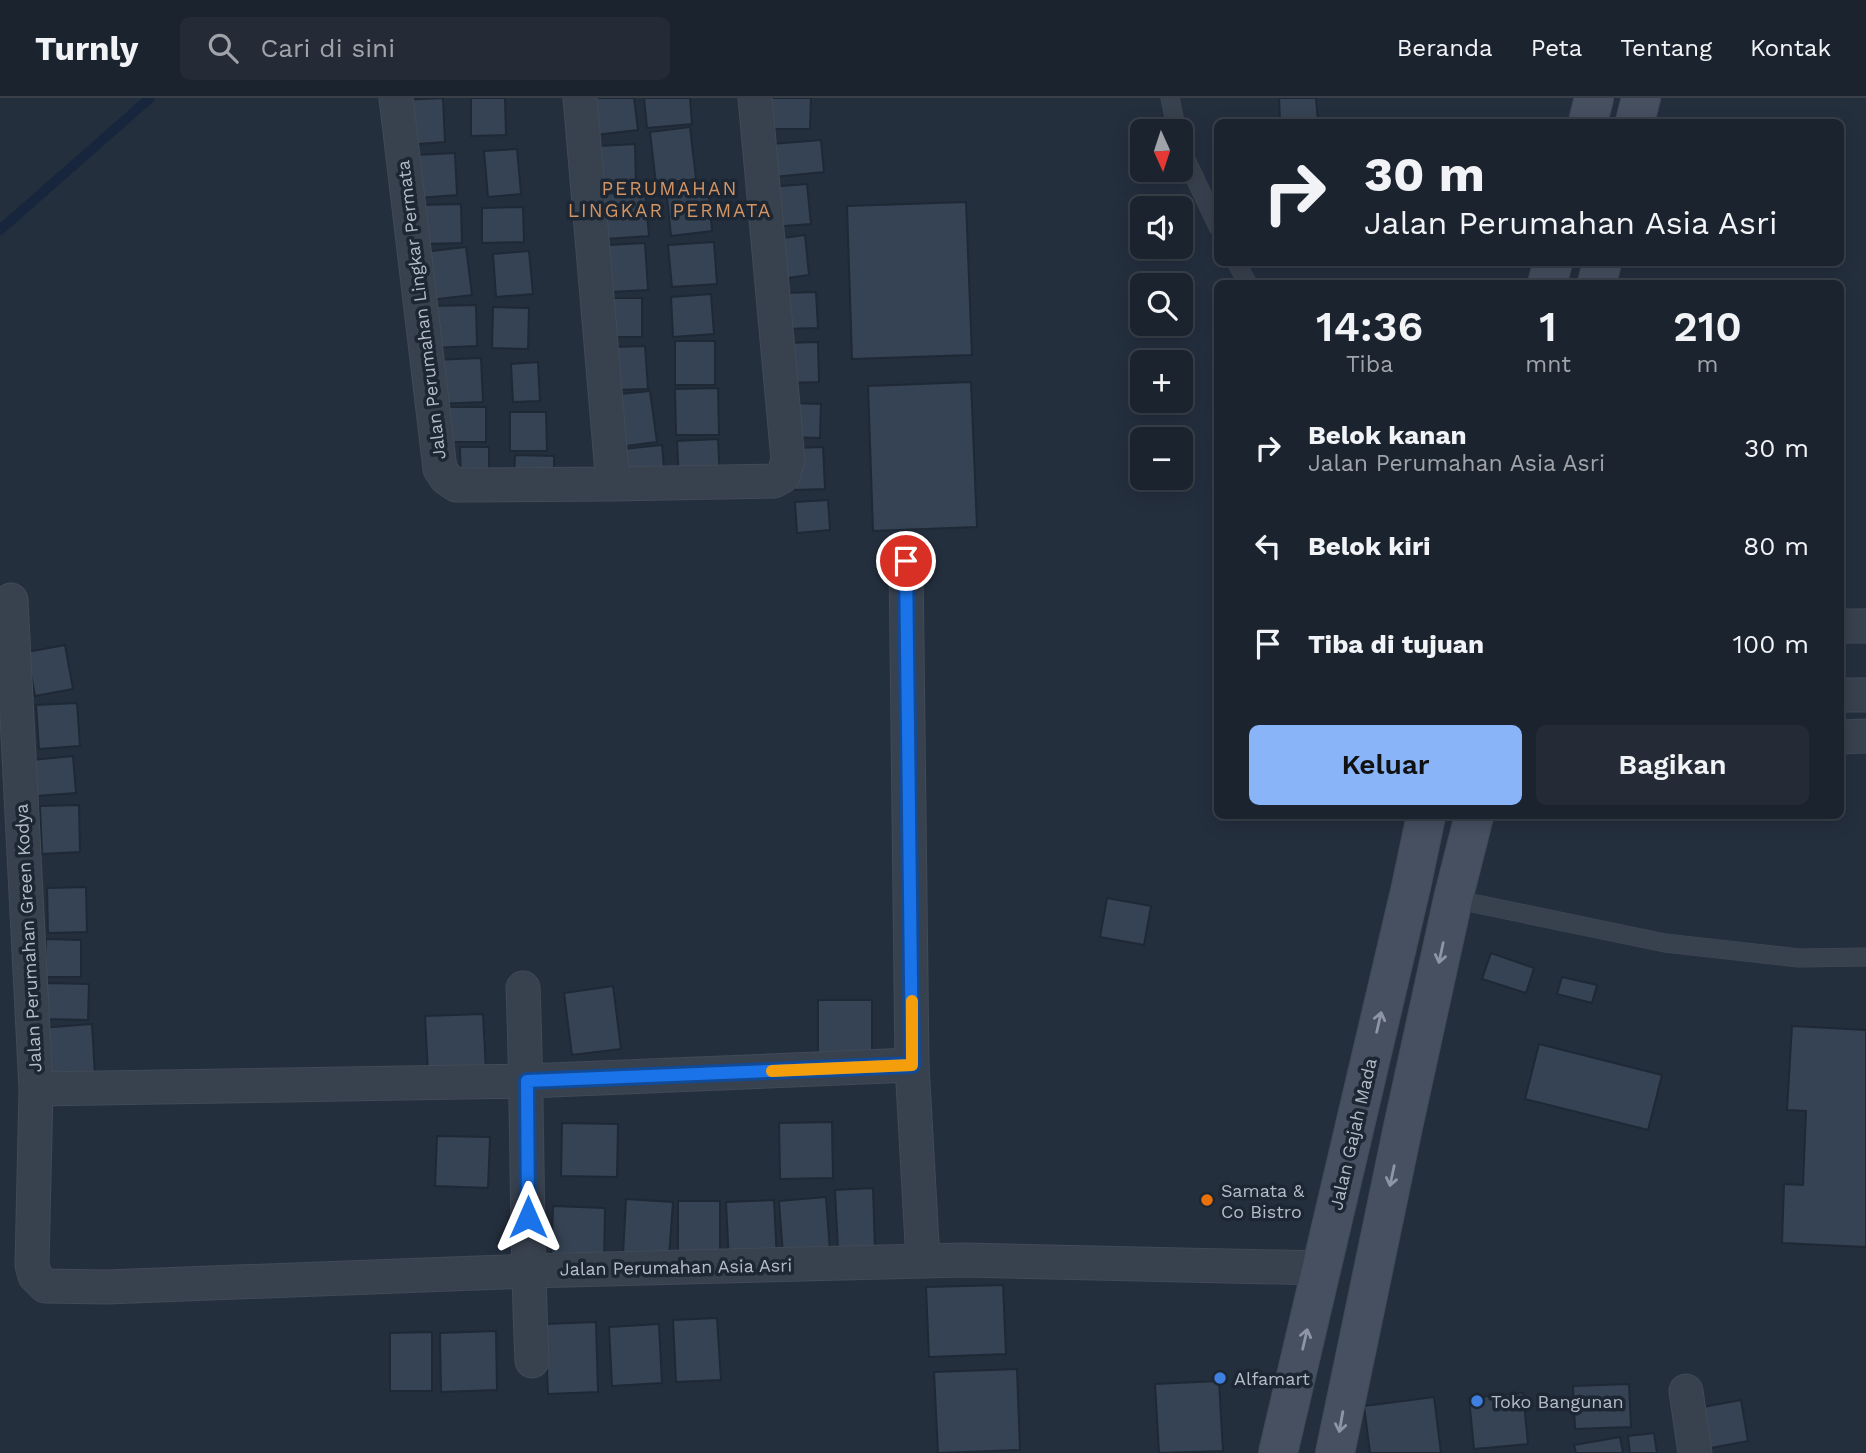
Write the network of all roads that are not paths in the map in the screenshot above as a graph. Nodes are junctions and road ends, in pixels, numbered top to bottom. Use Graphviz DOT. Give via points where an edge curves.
graph roads {
  1 [pos="396,98"];
  2 [pos="580,98"];
  3 [pos="755,98"];
  4 [pos="1170,98"];
  5 [pos="1594,98"];
  6 [pos="1641,98"];
  7 [pos="1174,119"];
  8 [pos="1589,119"];
  9 [pos="1637,119"];
  10 [pos="1194,176"];
  11 [pos="1214,219"];
  12 [pos="613,484"];
  13 [pos="906,561"];
  14 [pos="11,600"];
  15 [pos="1844,626"];
  16 [pos="1866,626"];
  17 [pos="1844,695"];
  18 [pos="1866,695"];
  19 [pos="1866,736"];
  20 [pos="1844,737"];
  21 [pos="1425,819"];
  22 [pos="1473,819"];
  23 [pos="1453,899"];
  24 [pos="1866,957"];
  25 [pos="523,988"];
  26 [pos="912,1065"];
  27 [pos="527,1081"];
  28 [pos="36,1089"];
  29 [pos="923,1261"];
  30 [pos="1321,1268"];
  31 [pos="528,1271"];
  32 [pos="35,1276"];
  33 [pos="532,1361"];
  34 [pos="1686,1391"];
  35 [pos="1278,1453"];
  36 [pos="1335,1453"];
  37 [pos="1695,1453"];
  1 -- 12 [label="street, Jalan Perumahan Lingkar Permata" via="440,468 456,485"];
  2 -- 12 [label="street"];
  3 -- 12 [label="street, Jalan Perumahan Lingkar Permata" via="788,460 783,476 774,481"];
  4 -- 7 [label="lane"];
  5 -- 8 [label="main road"];
  6 -- 9 [label="main road"];
  10 -- 11 [label="lane"];
  13 -- 26 [label="street"];
  14 -- 28 [label="street, Jalan Perumahan Green Kodya"];
  15 -- 16 [label="street"];
  17 -- 18 [label="street"];
  19 -- 20 [label="street"];
  30 -- 21 [label="main road, Jalan Gajah Mada, one-way"];
  22 -- 23 [label="main road"];
  23 -- 24 [label="lane" via="1665,943 1799,958"];
  23 -- 36 [label="main road, one-way"];
  25 -- 27 [label="street"];
  26 -- 27 [label="street"];
  26 -- 29 [label="street"];
  27 -- 28 [label="street"];
  27 -- 31 [label="street"];
  28 -- 32 [label="street, Jalan Perumahan Green Kodya"];
  29 -- 30 [label="street, Jalan Perumahan Asia Asri"];
  29 -- 31 [label="street, Jalan Perumahan Asia Asri"];
  35 -- 30 [label="main road, Jalan Gajah Mada, one-way"];
  31 -- 32 [label="street, Jalan Perumahan Asia Asri" via="65,1288 45,1286"];
  31 -- 33 [label="street"];
  34 -- 37 [label="street"];
}
